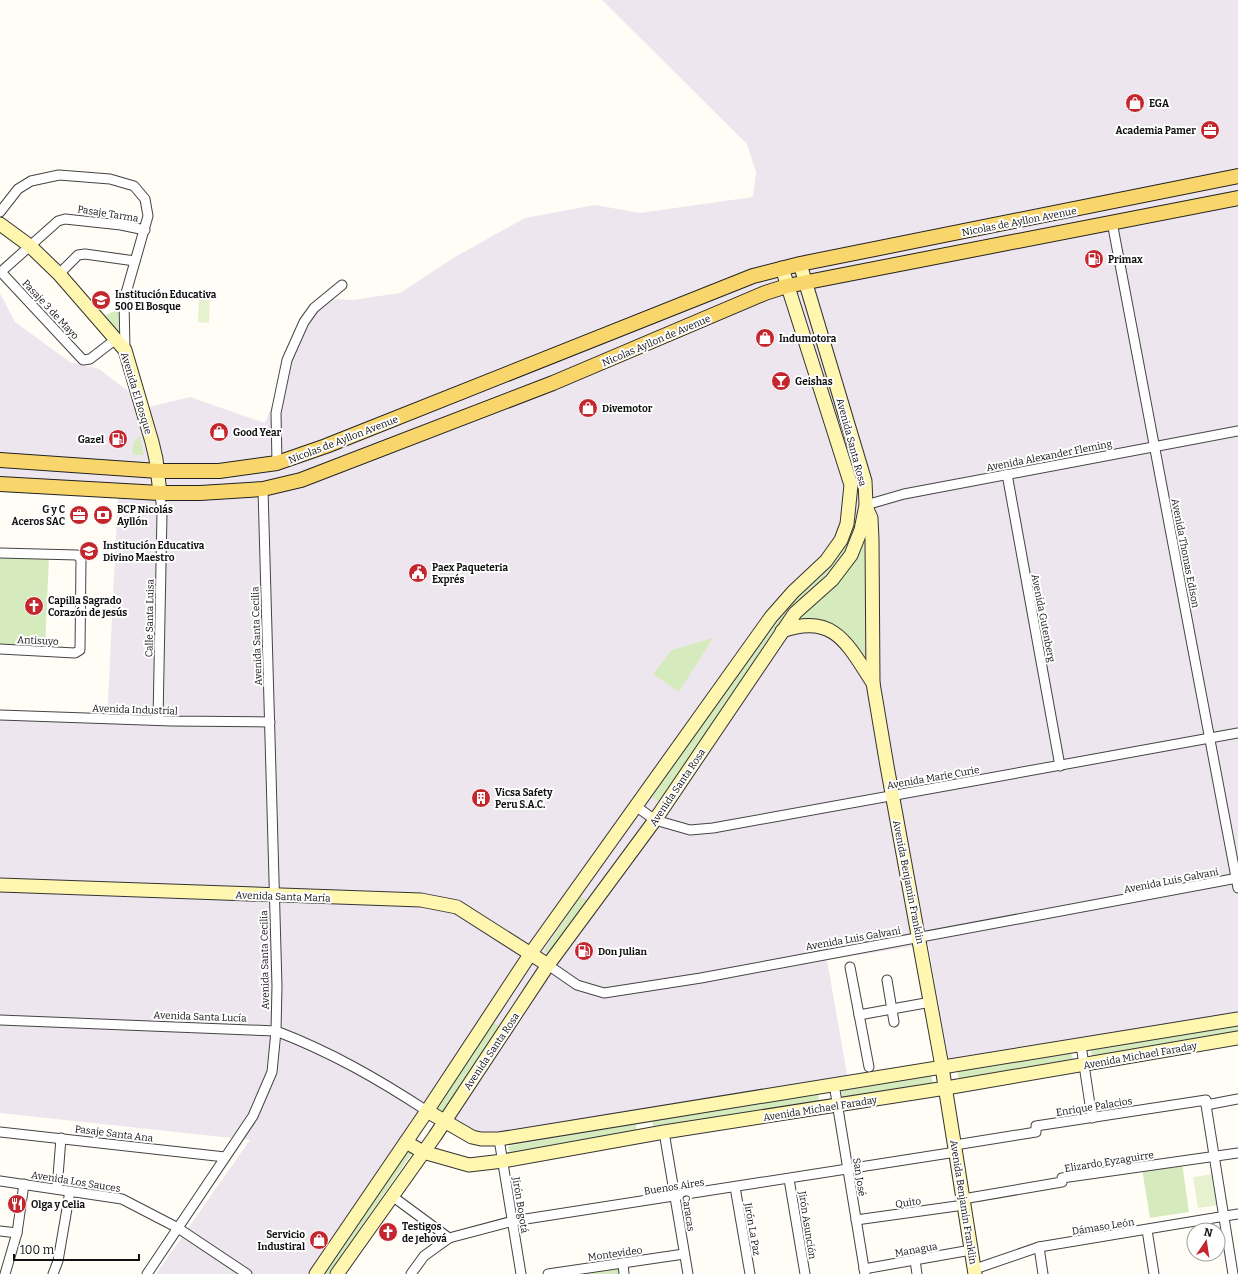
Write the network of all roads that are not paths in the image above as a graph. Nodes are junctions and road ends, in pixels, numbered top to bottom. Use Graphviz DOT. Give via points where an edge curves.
graph roads {
  1 [pos="1238,176"];
  2 [pos="1238,198"];
  3 [pos="0,212"];
  4 [pos="1112,222"];
  5 [pos="0,224"];
  6 [pos="145,230"];
  7 [pos="30,246"];
  8 [pos="135,261"];
  9 [pos="800,264"];
  10 [pos="782,268"];
  11 [pos="58,274"];
  12 [pos="806,282"];
  13 [pos="342,285"];
  14 [pos="787,286"];
  15 [pos="116,339"];
  16 [pos="125,350"];
  17 [pos="1238,431"];
  18 [pos="1155,446"];
  19 [pos="0,460"];
  20 [pos="277,463"];
  21 [pos="158,470"];
  22 [pos="1007,474"];
  23 [pos="0,484"];
  24 [pos="263,489"];
  25 [pos="160,493"];
  26 [pos="850,503"];
  27 [pos="866,505"];
  28 [pos="0,553"];
  29 [pos="782,631"];
  30 [pos="0,650"];
  31 [pos="873,683"];
  32 [pos="0,715"];
  33 [pos="158,720"];
  34 [pos="270,722"];
  35 [pos="1238,733"];
  36 [pos="1210,738"];
  37 [pos="1060,766"];
  38 [pos="893,796"];
  39 [pos="637,807"];
  40 [pos="655,820"];
  41 [pos="1237,878"];
  42 [pos="0,884"];
  43 [pos="1238,888"];
  44 [pos="274,896"];
  45 [pos="920,938"];
  46 [pos="531,953"];
  47 [pos="548,965"];
  48 [pos="850,967"];
  49 [pos="887,980"];
  50 [pos="931,1002"];
  51 [pos="892,1009"];
  52 [pos="859,1015"];
  53 [pos="1238,1019"];
  54 [pos="0,1020"];
  55 [pos="894,1022"];
  56 [pos="276,1031"];
  57 [pos="1238,1038"];
  58 [pos="1081,1045"];
  59 [pos="1084,1064"];
  60 [pos="869,1067"];
  61 [pos="942,1068"];
  62 [pos="834,1084"];
  63 [pos="946,1088"];
  64 [pos="1238,1099"];
  65 [pos="838,1105"];
  66 [pos="1206,1105"];
  67 [pos="427,1111"];
  68 [pos="641,1116"];
  69 [pos="1092,1118"];
  70 [pos="444,1121"];
  71 [pos="0,1132"];
  72 [pos="664,1132"];
  73 [pos="645,1136"];
  74 [pos="60,1138"];
  75 [pos="500,1139"];
  76 [pos="406,1142"];
  77 [pos="955,1149"];
  78 [pos="423,1152"];
  79 [pos="1238,1153"];
  80 [pos="1214,1156"];
  81 [pos="225,1157"];
  82 [pos="503,1161"];
  83 [pos="848,1170"];
  84 [pos="789,1179"];
  85 [pos="0,1181"];
  86 [pos="24,1184"];
  87 [pos="735,1187"];
  88 [pos="57,1189"];
  89 [pos="70,1191"];
  90 [pos="392,1196"];
  91 [pos="675,1197"];
  92 [pos="964,1202"];
  93 [pos="1238,1214"];
  94 [pos="1224,1216"];
  95 [pos="856,1220"];
  96 [pos="513,1221"];
  97 [pos="178,1228"];
  98 [pos="0,1230"];
  99 [pos="1147,1230"];
  100 [pos="16,1233"];
  101 [pos="450,1238"];
  102 [pos="1039,1247"];
  103 [pos="971,1250"];
  104 [pos="684,1254"];
  105 [pos="915,1260"];
  106 [pos="623,1263"];
  107 [pos="864,1271"];
  108 [pos="975,1272"];
  109 [pos="5,1274"];
  110 [pos="53,1274"];
  111 [pos="147,1274"];
  112 [pos="248,1274"];
  113 [pos="316,1274"];
  114 [pos="337,1274"];
  115 [pos="411,1274"];
  116 [pos="521,1274"];
  117 [pos="548,1274"];
  118 [pos="624,1274"];
  119 [pos="688,1274"];
  120 [pos="750,1274"];
  121 [pos="805,1274"];
  122 [pos="917,1274"];
  123 [pos="1043,1274"];
  124 [pos="1154,1274"];
  125 [pos="1233,1274"];
  1 -- 9 [label="main road, Nicolas de Ayllon Avenue"];
  2 -- 4 [label="main road, Nicolas de Ayllon Avenue"];
  3 -- 6 [label="street" via="18,189 30,181 60,175 110,180 134,186 145,199 148,216"];
  4 -- 12 [label="main road, Nicolas de Ayllon Avenue"];
  4 -- 18 [label="street, Avenida Thomas Edison"];
  5 -- 7 [label="street, Avenida El Bosque"];
  6 -- 7 [label="street, Pasaje Tarma" via="65,219 58,221"];
  6 -- 8 [label="street"];
  7 -- 11 [label="street, Avenida El Bosque"];
  7 -- 15 [label="street, Pasaje 3 de Mayo" via="2,273 83,360 90,359"];
  8 -- 11 [label="street" via="85,254 78,256"];
  8 -- 16 [label="street" via="124,300"];
  9 -- 10 [label="main road"];
  9 -- 12 [label="street, Avenida Santa Rosa"];
  10 -- 14 [label="street, Avenida Santa Rosa"];
  10 -- 20 [label="main road" via="753,276 675,306"];
  11 -- 15 [label="street, Avenida El Bosque"];
  12 -- 14 [label="main road"];
  12 -- 27 [label="street, Avenida Santa Rosa" via="865,481"];
  13 -- 20 [label="street" via="314,308 304,322 287,360 276,413"];
  14 -- 24 [label="main road" via="553,383 301,480"];
  14 -- 26 [label="street, Avenida Santa Rosa" via="851,486"];
  15 -- 16 [label="street, Avenida El Bosque"];
  16 -- 21 [label="street, Avenida El Bosque"];
  17 -- 18 [label="street, Avenida Alexander Fleming"];
  18 -- 22 [label="street, Avenida Alexander Fleming"];
  18 -- 36 [label="street, Avenida Thomas Edison"];
  19 -- 21 [label="main road, Nicolas de Ayllon Avenue"];
  20 -- 21 [label="main road, Nicolas de Ayllon Avenue" via="219,471"];
  21 -- 25 [label="street, Avenida El Bosque"];
  22 -- 27 [label="street, Avenida Alexander Fleming" via="904,494"];
  22 -- 37 [label="street, Avenida Gutenberg"];
  23 -- 25 [label="main road"];
  24 -- 25 [label="main road"];
  24 -- 34 [label="street, Avenida Santa Cecilia"];
  25 -- 33 [label="street, Calle Santa Luisa" via="162,513"];
  26 -- 27 [label="street"];
  26 -- 39 [label="street, Avenida Santa Rosa" via="847,524 841,540 826,561 793,592 771,618"];
  27 -- 29 [label="street, Avenida Santa Rosa" via="861,530 851,555 832,580 794,613"];
  27 -- 31 [label="street, Avenida Benjamin Franklin" via="871,518 872,540"];
  28 -- 30 [label="street, Antisuyo" via="77,555 81,559 80,650 75,654"];
  29 -- 31 [label="street" via="798,625 819,625 833,631 852,652"];
  29 -- 40 [label="street, Avenida Santa Rosa"];
  31 -- 38 [label="street, Avenida Benjamin Franklin"];
  32 -- 33 [label="street, Avenida Industrial"];
  33 -- 34 [label="street, Avenida Industrial"];
  34 -- 44 [label="street, Avenida Santa Cecilia"];
  35 -- 36 [label="street, Avenida Marie Curie"];
  36 -- 37 [label="street, Avenida Marie Curie"];
  36 -- 41 [label="street, Avenida Thomas Edison"];
  37 -- 38 [label="street, Avenida Marie Curie"];
  38 -- 40 [label="street, Avenida Marie Curie" via="713,828 690,830"];
  38 -- 45 [label="street, Avenida Benjamin Franklin"];
  39 -- 40 [label="street, Avenida Marie Curie"];
  39 -- 46 [label="street, Avenida Santa Rosa"];
  40 -- 47 [label="street, Avenida Santa Rosa"];
  41 -- 43 [label="street, Avenida Thomas Edison"];
  41 -- 45 [label="street, Avenida Luis Galvani"];
  42 -- 44 [label="street, Avenida Santa María"];
  44 -- 46 [label="street, Avenida Santa María" via="421,900 446,904 457,907"];
  44 -- 56 [label="street, Avenida Santa Cecilia"];
  45 -- 47 [label="street, Avenida Luis Galvani" via="604,993 578,985"];
  45 -- 50 [label="street, Avenida Benjamin Franklin"];
  46 -- 47 [label="street, Avenida Santa María"];
  46 -- 67 [label="street, Avenida Santa Rosa"];
  47 -- 70 [label="street, Avenida Santa Rosa"];
  48 -- 52 [label="street"];
  49 -- 51 [label="street"];
  50 -- 51 [label="street"];
  50 -- 61 [label="street, Avenida Benjamin Franklin"];
  51 -- 52 [label="street"];
  51 -- 55 [label="street"];
  52 -- 60 [label="street"];
  53 -- 58 [label="street, Avenida Michael Faraday"];
  54 -- 56 [label="street, Avenida Santa Lucía"];
  56 -- 67 [label="street, Avenida Santa Lucía" via="317,1047 383,1082"];
  56 -- 81 [label="street, Avenida Santa Cecilia" via="272,1072 253,1116"];
  57 -- 59 [label="street, Avenida Michael Faraday"];
  58 -- 59 [label="street"];
  58 -- 61 [label="street, Avenida Michael Faraday"];
  59 -- 63 [label="street, Avenida Michael Faraday"];
  59 -- 69 [label="street"];
  61 -- 62 [label="street, Avenida Michael Faraday"];
  61 -- 63 [label="street, Avenida Benjamin Franklin"];
  62 -- 65 [label="street, San José"];
  62 -- 68 [label="street, Avenida Michael Faraday"];
  63 -- 65 [label="street, Avenida Michael Faraday"];
  63 -- 77 [label="street, Avenida Benjamin Franklin"];
  64 -- 66 [label="street, Enrique Palacios"];
  65 -- 72 [label="street, Avenida Michael Faraday"];
  65 -- 83 [label="street, San José"];
  66 -- 69 [label="street, Enrique Palacios" via="1206,1100"];
  66 -- 80 [label="street"];
  67 -- 70 [label="street, Avenida Michael Faraday"];
  67 -- 76 [label="street, Avenida Santa Rosa"];
  68 -- 73 [label="street"];
  68 -- 75 [label="street, Avenida Michael Faraday"];
  69 -- 77 [label="street, Enrique Palacios" via="1036,1126 1036,1132"];
  70 -- 75 [label="street, Avenida Michael Faraday" via="472,1137"];
  70 -- 78 [label="street, Avenida Santa Rosa"];
  71 -- 74 [label="street, Pasaje Santa Ana"];
  72 -- 73 [label="street, Avenida Michael Faraday"];
  72 -- 91 [label="street, Caracas"];
  73 -- 82 [label="street, Avenida Michael Faraday"];
  74 -- 81 [label="street, Pasaje Santa Ana"];
  74 -- 88 [label="street"];
  75 -- 82 [label="street, Jirón Bogotá"];
  76 -- 78 [label="street, Avenida Michael Faraday"];
  76 -- 113 [label="street, Avenida Santa Rosa"];
  77 -- 83 [label="street, Buenos Aires"];
  77 -- 92 [label="street, Avenida Benjamin Franklin"];
  78 -- 82 [label="street, Avenida Michael Faraday" via="469,1165"];
  78 -- 90 [label="street, Avenida Santa Rosa"];
  79 -- 80 [label="street, Elizardo Eyzaguirre"];
  80 -- 92 [label="street, Elizardo Eyzaguirre" via="1062,1178 1062,1182"];
  80 -- 94 [label="street"];
  81 -- 97 [label="street, Avenida Santa Cecilia"];
  82 -- 96 [label="street, Jirón Bogotá"];
  83 -- 84 [label="street, Buenos Aires"];
  83 -- 95 [label="street, San José"];
  84 -- 87 [label="street, Buenos Aires"];
  84 -- 121 [label="street, Jirón Asunción"];
  85 -- 86 [label="street, Avenida Los Sauces"];
  86 -- 88 [label="street, Avenida Los Sauces"];
  86 -- 100 [label="street"];
  87 -- 91 [label="street, Buenos Aires"];
  87 -- 120 [label="street, Jirón La Paz"];
  88 -- 89 [label="street, Avenida Los Sauces"];
  89 -- 97 [label="street, Avenida Los Sauces" via="122,1199"];
  89 -- 110 [label="street" via="58,1261"];
  90 -- 101 [label="street"];
  90 -- 114 [label="street, Avenida Santa Rosa"];
  91 -- 96 [label="street, Buenos Aires"];
  91 -- 104 [label="street, Caracas"];
  92 -- 95 [label="street, Quito"];
  92 -- 103 [label="street, Avenida Benjamin Franklin"];
  93 -- 94 [label="street, Dámaso León"];
  94 -- 99 [label="street, Dámaso León"];
  94 -- 125 [label="street"];
  95 -- 107 [label="street, San José"];
  96 -- 101 [label="street, Buenos Aires"];
  96 -- 116 [label="street, Jirón Bogotá"];
  97 -- 111 [label="street, Avenida Santa Cecilia"];
  97 -- 112 [label="street, Avenida Los Sauces"];
  98 -- 100 [label="street"];
  99 -- 102 [label="street, Dámaso León"];
  99 -- 124 [label="street"];
  100 -- 109 [label="street"];
  101 -- 115 [label="street, Buenos Aires" via="424,1256"];
  102 -- 108 [label="street, Dámaso León"];
  102 -- 123 [label="street"];
  103 -- 105 [label="street, Managua"];
  103 -- 108 [label="street, Avenida Benjamin Franklin"];
  104 -- 106 [label="street, Montevideo"];
  104 -- 119 [label="street, Caracas"];
  105 -- 107 [label="street, Managua"];
  105 -- 122 [label="street"];
  106 -- 117 [label="street, Montevideo"];
  106 -- 118 [label="street"];
}
